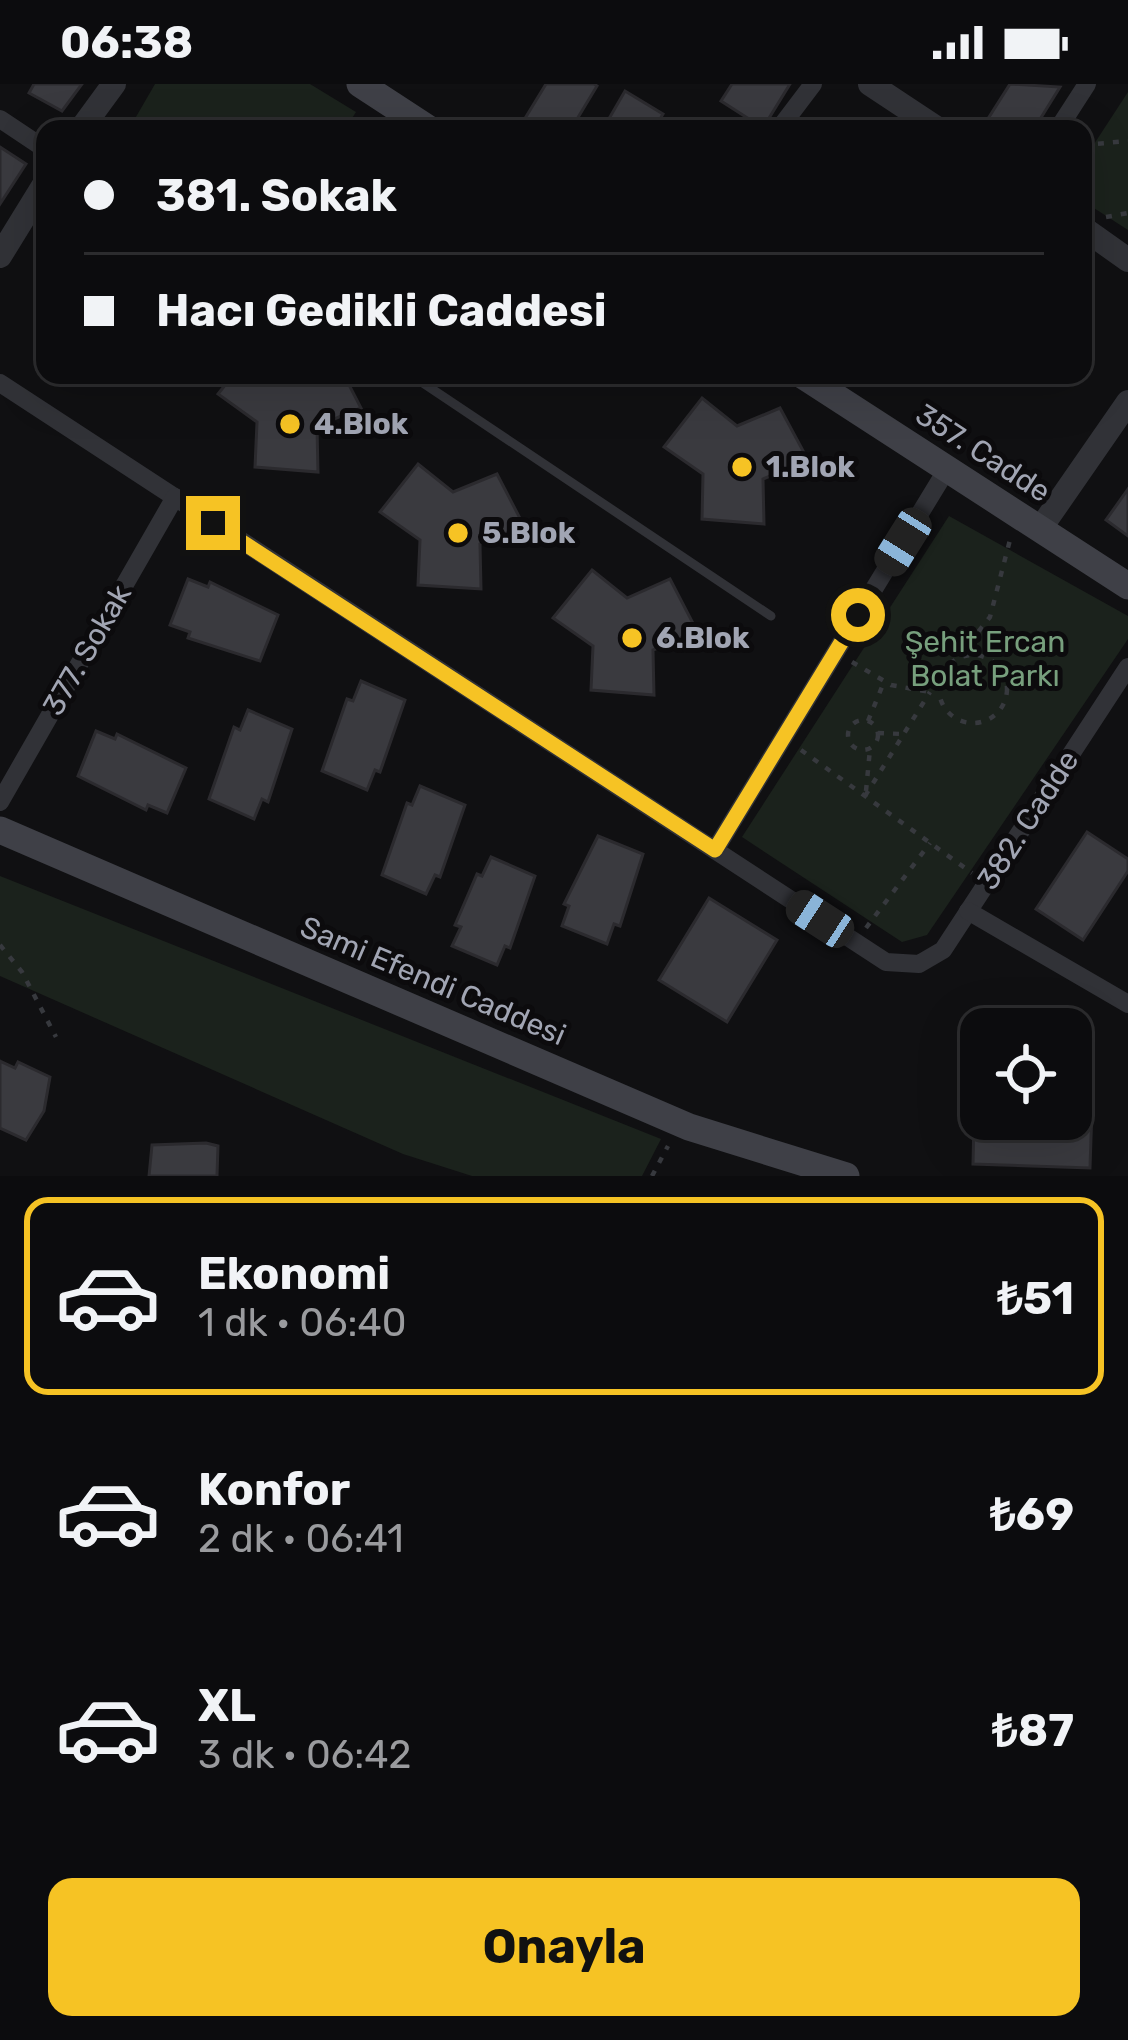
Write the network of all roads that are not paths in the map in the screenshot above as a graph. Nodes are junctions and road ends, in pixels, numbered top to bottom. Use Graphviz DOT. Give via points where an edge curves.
graph roads {
  1 [pos="113,84"];
  2 [pos="360,84"];
  3 [pos="813,84"];
  4 [pos="870,84"];
  5 [pos="1087,84"];
  6 [pos="0,119"];
  7 [pos="87,120"];
  8 [pos="415,120"];
  9 [pos="786,120"];
  10 [pos="924,120"];
  11 [pos="1064,120"];
  12 [pos="36,143"];
  13 [pos="36,198"];
  14 [pos="1092,234"];
  15 [pos="0,256"];
  16 [pos="1128,260"];
  17 [pos="0,383"];
  18 [pos="428,384"];
  19 [pos="816,384"];
  20 [pos="1128,402"];
  21 [pos="947,469"];
  22 [pos="175,497"];
  23 [pos="1040,529"];
  24 [pos="1128,586"];
  25 [pos="771,616"];
  26 [pos="1128,667"];
  27 [pos="0,802"];
  28 [pos="0,830"];
  29 [pos="715,850"];
  30 [pos="968,911"];
  31 [pos="1128,1004"];
  32 [pos="846,1176"];
  1 -- 7 [label="street"];
  2 -- 8 [label="main road"];
  3 -- 9 [label="street"];
  4 -- 10 [label="street"];
  5 -- 11 [label="street"];
  6 -- 12 [label="street"];
  13 -- 15 [label="street"];
  14 -- 16 [label="street"];
  17 -- 22 [label="street"];
  18 -- 25 [label="lane"];
  19 -- 21 [label="main road, 357. Cadde"];
  20 -- 23 [label="street"];
  21 -- 23 [label="main road, 357. Cadde"];
  21 -- 29 [label="street"];
  22 -- 27 [label="street, 377. Sokak"];
  22 -- 29 [label="street"];
  23 -- 24 [label="main road, 357. Cadde"];
  26 -- 30 [label="street, 382. Cadde"];
  28 -- 32 [label="main road, Sami Efendi Caddesi" via="688,1126"];
  29 -- 30 [label="street, 382. Cadde" via="886,962 919,964 943,950"];
  30 -- 31 [label="street"];
}
